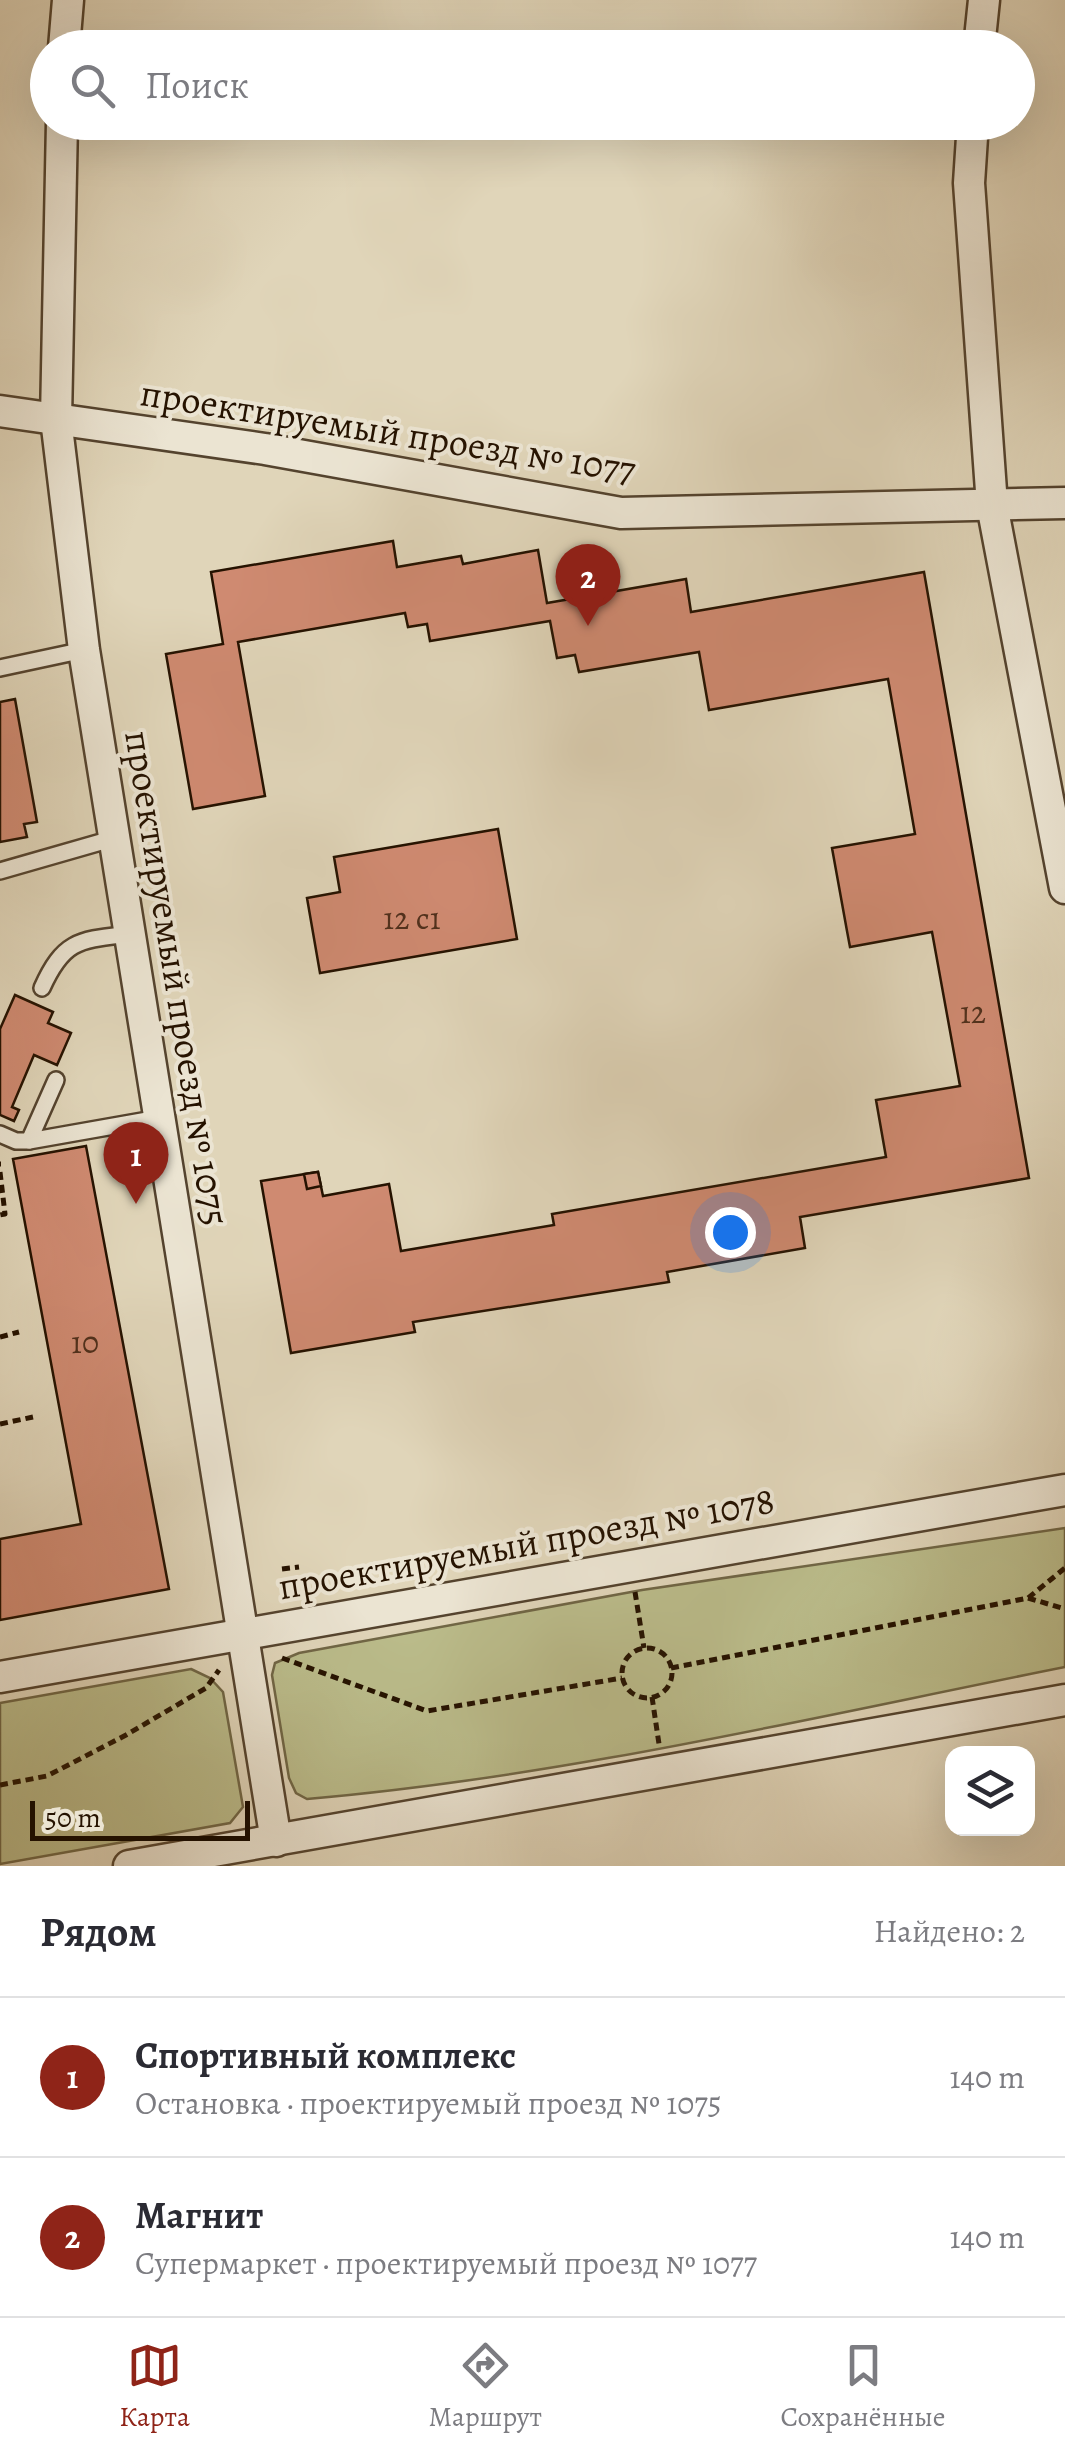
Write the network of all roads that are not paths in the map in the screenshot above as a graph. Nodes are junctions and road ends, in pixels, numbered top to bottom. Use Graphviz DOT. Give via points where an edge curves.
graph roads {
  1 [pos="68,0"];
  2 [pos="984,0"];
  3 [pos="66,30"];
  4 [pos="981,30"];
  5 [pos="62,140"];
  6 [pos="972,140"];
  7 [pos="0,411"];
  8 [pos="56,419"];
  9 [pos="1065,503"];
  10 [pos="992,505"];
  11 [pos="84,650"];
  12 [pos="0,668"];
  13 [pos="114,838"];
  14 [pos="0,870"];
  15 [pos="1065,888"];
  16 [pos="130,934"];
  17 [pos="42,988"];
  18 [pos="56,1080"];
  19 [pos="160,1118"];
  20 [pos="0,1134"];
  21 [pos="30,1141"];
  22 [pos="1065,1490"];
  23 [pos="242,1634"];
  24 [pos="0,1677"];
  25 [pos="1065,1700"];
  26 [pos="276,1841"];
  27 [pos="129,1866"];
  1 -- 3 [label="street"];
  2 -- 4 [label="street"];
  5 -- 8 [label="street, проектируемый проезд № 1075"];
  6 -- 10 [label="street" via="968,184"];
  7 -- 8 [label="street, проектируемый проезд № 1077"];
  8 -- 10 [label="street, проектируемый проезд № 1077" via="620,513"];
  8 -- 11 [label="street, проектируемый проезд № 1075"];
  9 -- 10 [label="street, проектируемый проезд № 1077"];
  10 -- 15 [label="street"];
  11 -- 12 [label="lane"];
  11 -- 13 [label="street, проектируемый проезд № 1075"];
  13 -- 14 [label="lane"];
  13 -- 16 [label="street, проектируемый проезд № 1075"];
  16 -- 17 [label="lane" via="69,946"];
  16 -- 19 [label="street, проектируемый проезд № 1075"];
  18 -- 21 [label="lane"];
  19 -- 21 [label="lane"];
  19 -- 23 [label="street, проектируемый проезд № 1075"];
  20 -- 21 [label="lane"];
  22 -- 23 [label="street, проектируемый проезд № 1078"];
  23 -- 24 [label="street, проектируемый проезд № 1078"];
  23 -- 26 [label="street, проектируемый проезд № 1075"];
  25 -- 26 [label="street"];
  26 -- 27 [label="street"];
}
